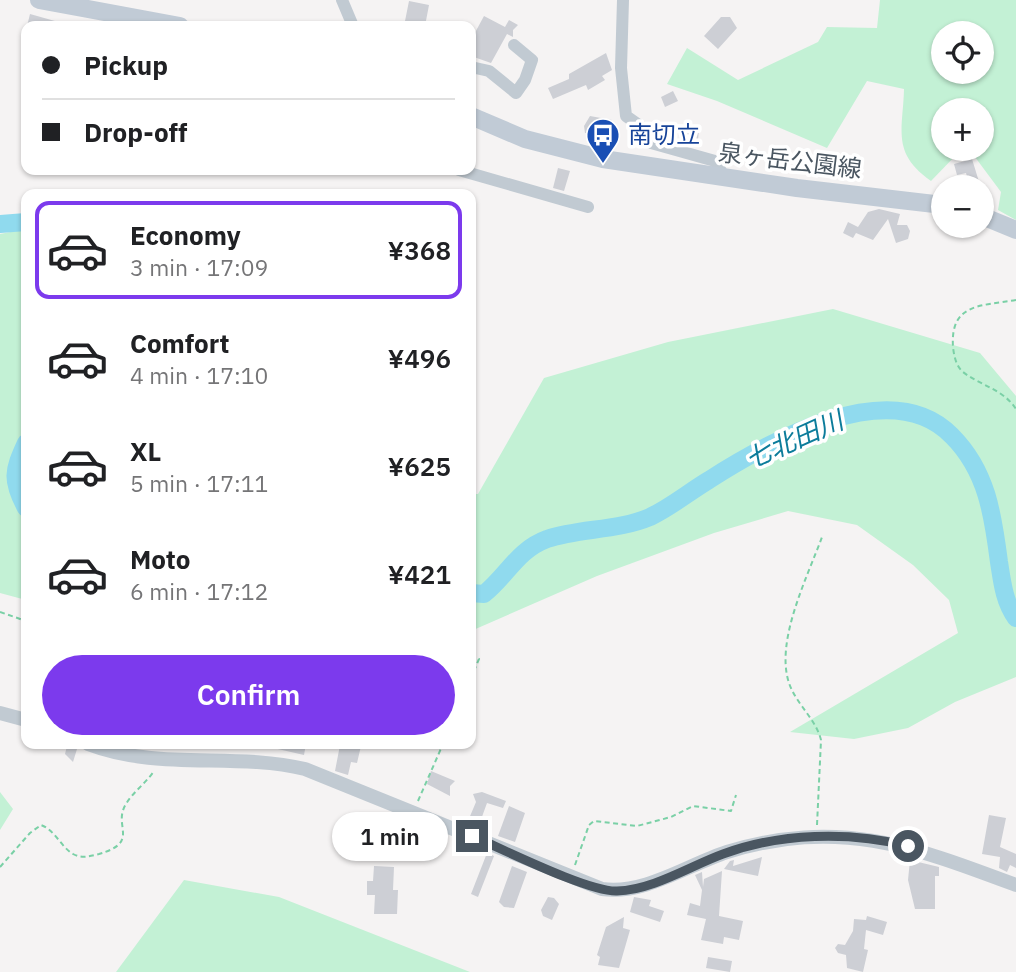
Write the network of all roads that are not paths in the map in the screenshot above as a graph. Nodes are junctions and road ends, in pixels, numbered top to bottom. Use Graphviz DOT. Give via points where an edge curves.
graph roads {
  1 [pos="39,0"];
  2 [pos="342,0"];
  3 [pos="624,0"];
  4 [pos="153,21"];
  5 [pos="351,21"];
  6 [pos="514,45"];
  7 [pos="476,68"];
  8 [pos="476,118"];
  9 [pos="476,175"];
  10 [pos="725,178"];
  11 [pos="931,204"];
  12 [pos="588,207"];
  13 [pos="994,221"];
  14 [pos="1016,230"];
  15 [pos="0,712"];
  16 [pos="21,718"];
  17 [pos="104,749"];
  18 [pos="1016,885"];
  1 -- 4 [label="main road"];
  2 -- 5 [label="street"];
  3 -- 10 [label="street" via="621,68 626,116 643,128 651,143 715,161"];
  6 -- 7 [label="street" via="532,60 516,93 489,71"];
  8 -- 10 [label="main road, 泉ヶ岳公園線" via="525,139 581,154"];
  9 -- 12 [label="street"];
  10 -- 11 [label="main road, 泉ヶ岳公園線"];
  13 -- 14 [label="main road"];
  15 -- 16 [label="street"];
  17 -- 18 [label="street" via="160,761 284,764 332,779 602,889 630,889 752,845 816,837 884,840"];
}
